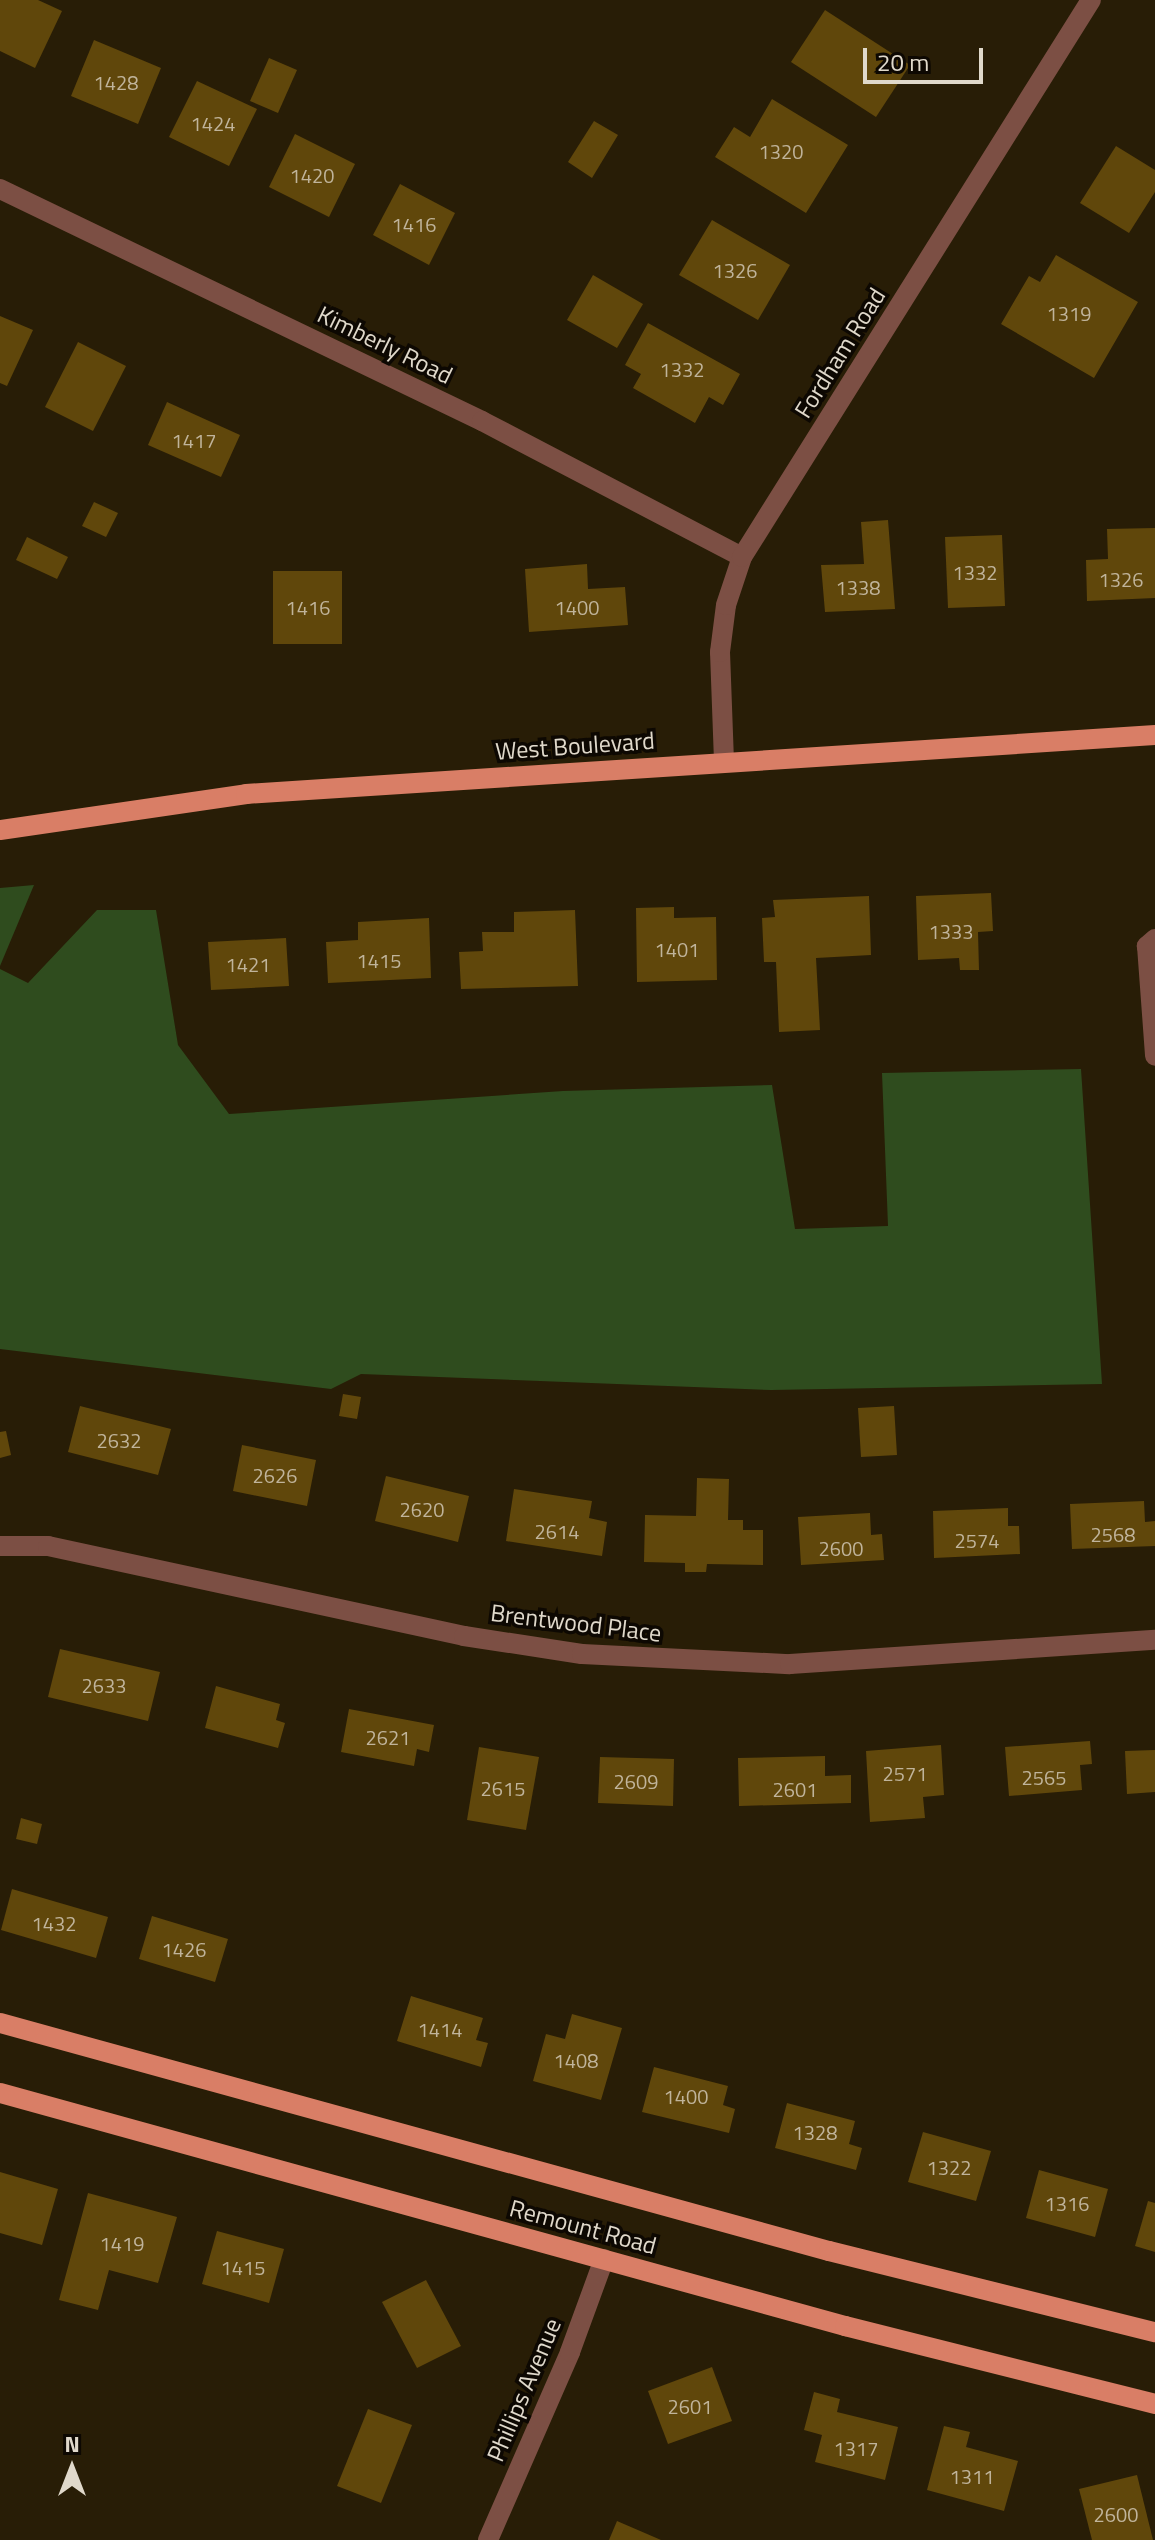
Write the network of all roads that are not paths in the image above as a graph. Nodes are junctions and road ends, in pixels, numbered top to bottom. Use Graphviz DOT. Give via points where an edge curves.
graph roads {
  1 [pos="1091,0"];
  2 [pos="0,189"];
  3 [pos="742,557"];
  4 [pos="1155,735"];
  5 [pos="724,761"];
  6 [pos="0,830"];
  7 [pos="1155,939"];
  8 [pos="1155,1056"];
  9 [pos="0,1546"];
  10 [pos="1155,1640"];
  11 [pos="0,2023"];
  12 [pos="0,2093"];
  13 [pos="604,2259"];
  14 [pos="1155,2332"];
  15 [pos="1155,2404"];
  16 [pos="488,2540"];
  1 -- 3 [label="street, Fordham Road"];
  2 -- 3 [label="street, Kimberly Road" via="470,415"];
  3 -- 5 [label="street, Fordham Road" via="726,605 720,652"];
  4 -- 5 [label="main road, West Boulevard"];
  5 -- 6 [label="main road, West Boulevard" via="246,794"];
  7 -- 8 [label="street" via="1147,946"];
  9 -- 10 [label="street, Brentwood Place" via="48,1546 464,1636 596,1655 790,1664"];
  11 -- 14 [label="main road, Remount Road" via="814,2247"];
  12 -- 13 [label="main road, Remount Road"];
  13 -- 15 [label="main road, Remount Road"];
  13 -- 16 [label="street, Phillips Avenue" via="570,2352"];
}
